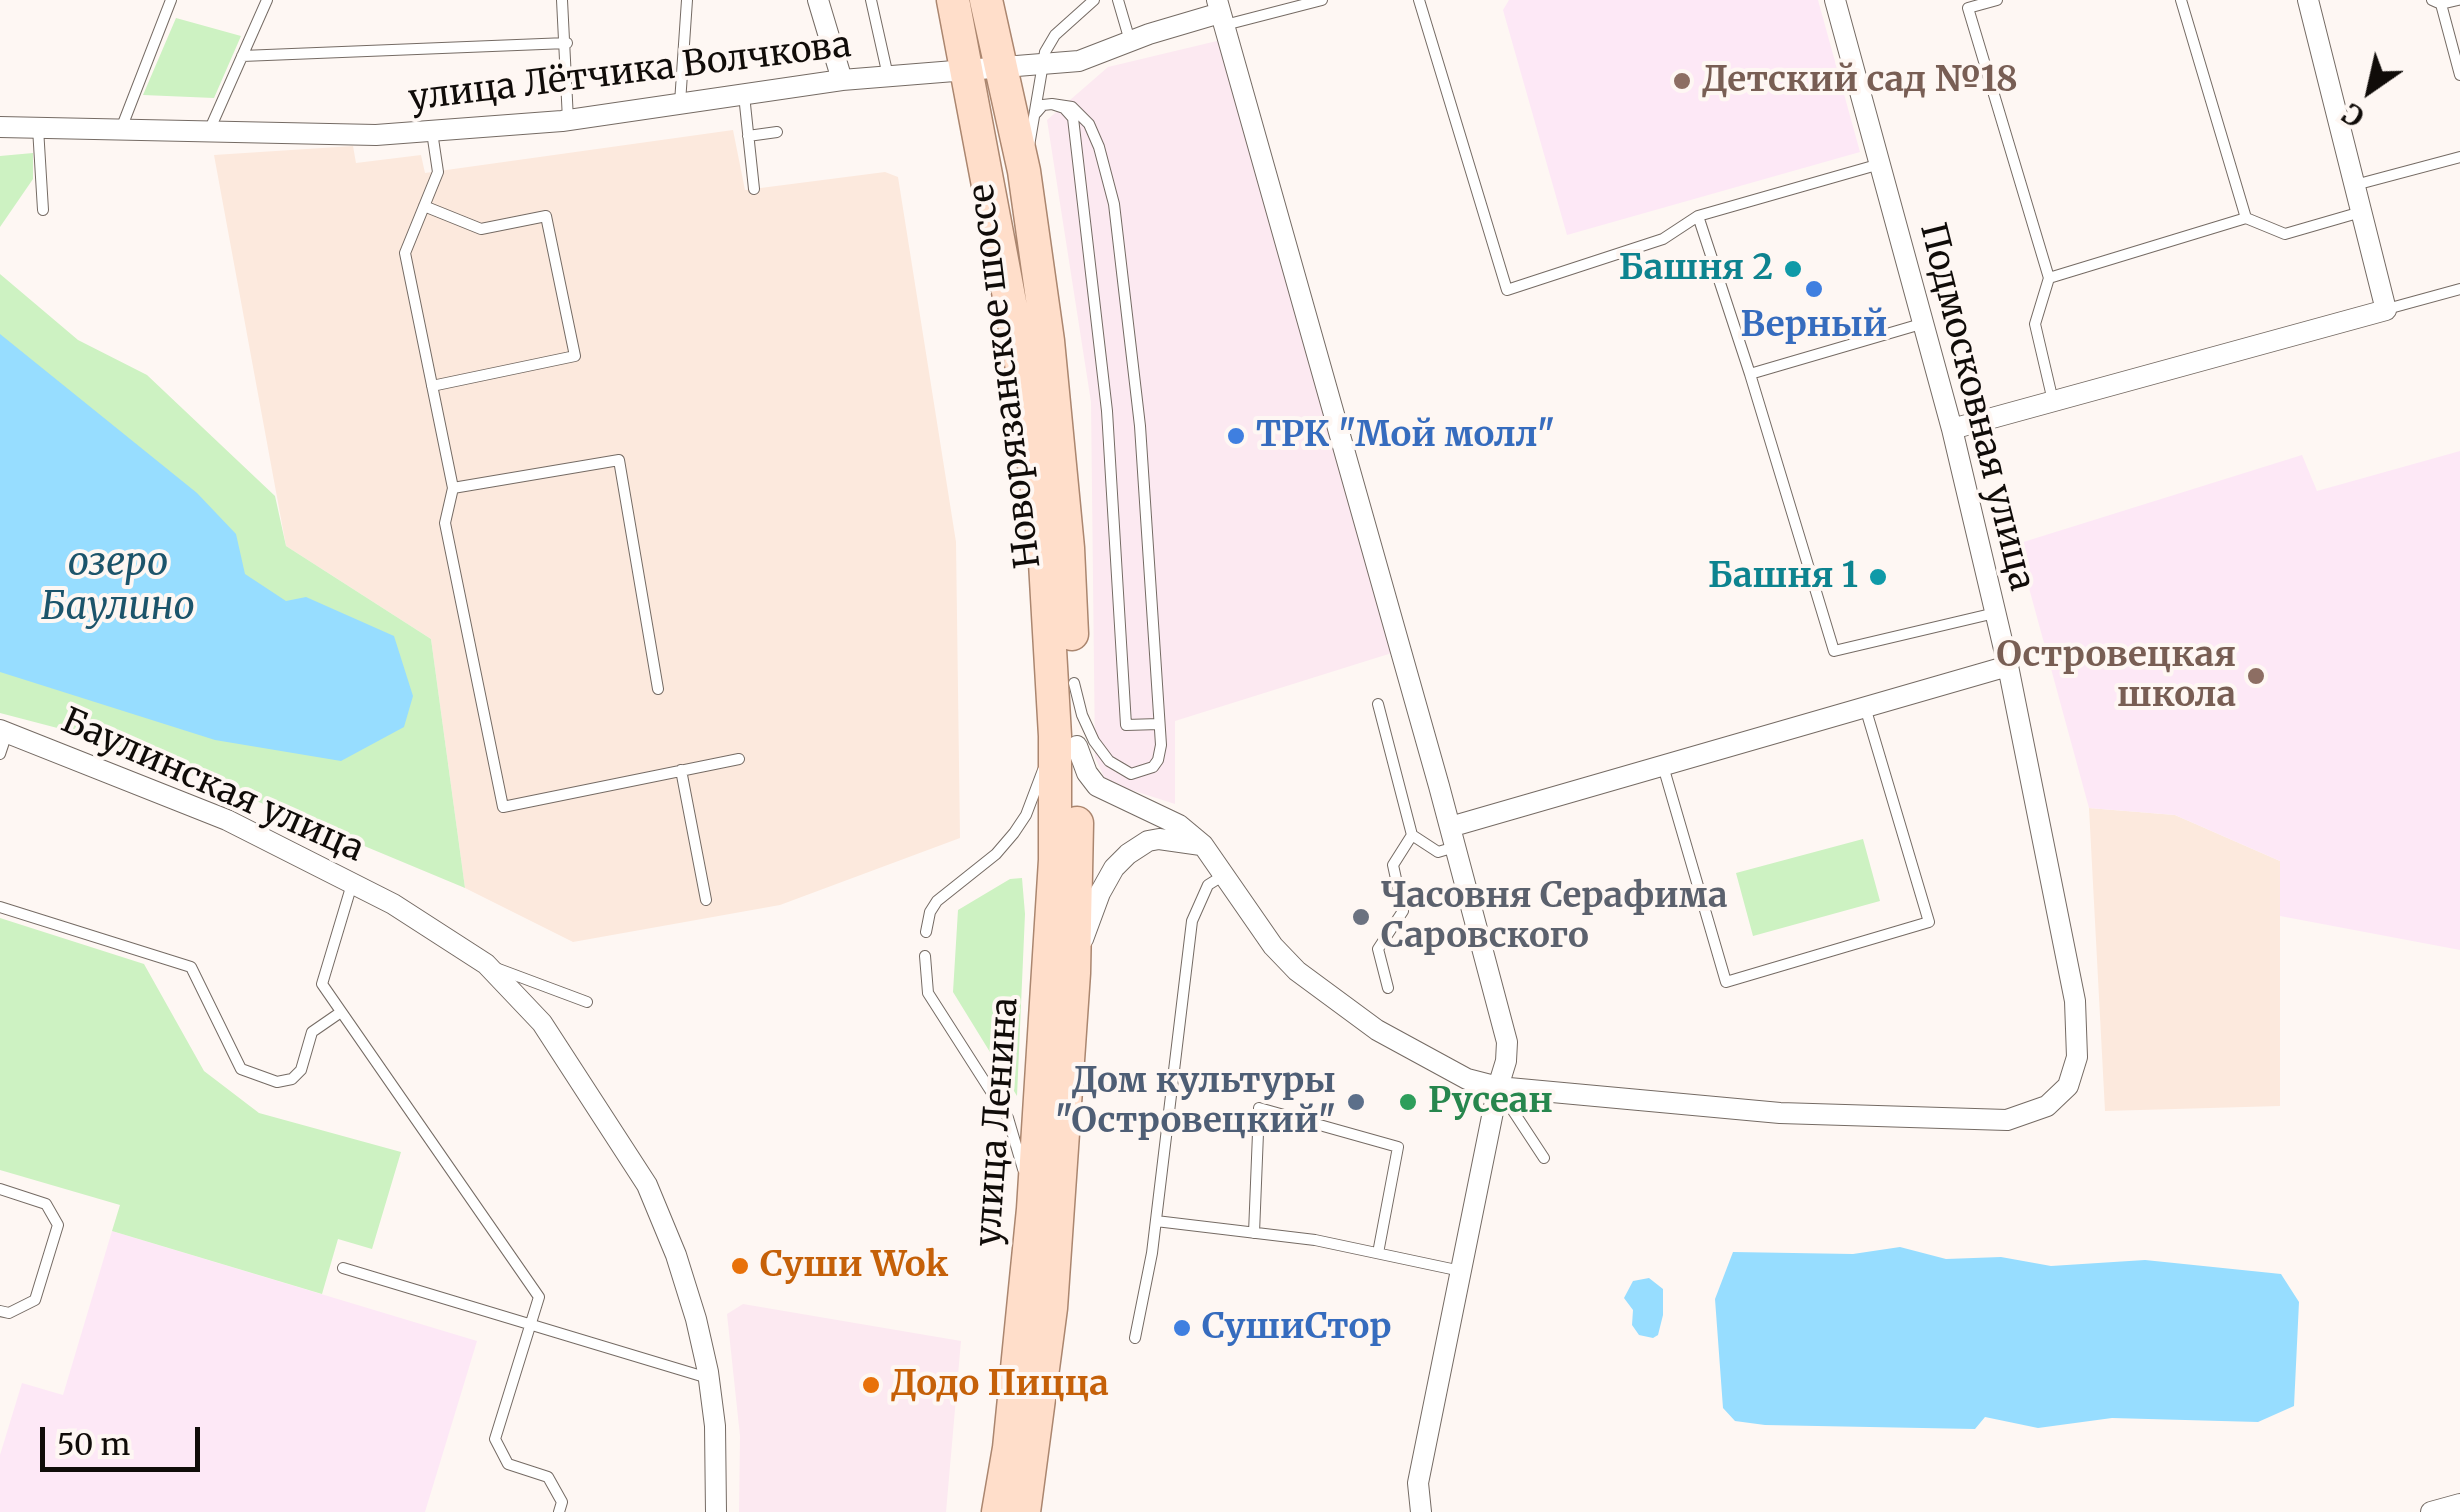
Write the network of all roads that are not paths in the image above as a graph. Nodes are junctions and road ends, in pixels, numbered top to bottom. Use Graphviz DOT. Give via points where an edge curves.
graph roads {
  1 [pos="171,0"];
  2 [pos="267,0"];
  3 [pos="562,0"];
  4 [pos="687,0"];
  5 [pos="818,0"];
  6 [pos="871,0"];
  7 [pos="953,0"];
  8 [pos="986,0"];
  9 [pos="1118,0"];
  10 [pos="1322,0"];
  11 [pos="1419,0"];
  12 [pos="1836,0"];
  13 [pos="1997,0"];
  14 [pos="2182,0"];
  15 [pos="2308,0"];
  16 [pos="2458,0"];
  17 [pos="1098,1"];
  18 [pos="2437,2"];
  19 [pos="1220,13"];
  20 [pos="1130,42"];
  21 [pos="567,43"];
  22 [pos="242,56"];
  23 [pos="1041,64"];
  24 [pos="985,70"];
  25 [pos="2460,74"];
  26 [pos="888,76"];
  27 [pos="842,80"];
  28 [pos="744,95"];
  29 [pos="680,104"];
  30 [pos="1052,104"];
  31 [pos="1036,113"];
  32 [pos="568,120"];
  33 [pos="0,127"];
  34 [pos="38,128"];
  35 [pos="121,130"];
  36 [pos="432,131"];
  37 [pos="209,132"];
  38 [pos="777,132"];
  39 [pos="748,136"];
  40 [pos="2460,157"];
  41 [pos="1880,164"];
  42 [pos="1024,172"];
  43 [pos="2354,185"];
  44 [pos="754,189"];
  45 [pos="424,206"];
  46 [pos="44,210"];
  47 [pos="2361,212"];
  48 [pos="1698,216"];
  49 [pos="2246,218"];
  50 [pos="2049,278"];
  51 [pos="2460,289"];
  52 [pos="2386,310"];
  53 [pos="1921,324"];
  54 [pos="1750,374"];
  55 [pos="432,386"];
  56 [pos="2052,401"];
  57 [pos="1952,429"];
  58 [pos="453,488"];
  59 [pos="1995,613"];
  60 [pos="2008,666"];
  61 [pos="1074,683"];
  62 [pos="658,688"];
  63 [pos="1378,704"];
  64 [pos="1865,707"];
  65 [pos="1160,724"];
  66 [pos="3,732"];
  67 [pos="1066,741"];
  68 [pos="0,754"];
  69 [pos="739,759"];
  70 [pos="1663,766"];
  71 [pos="681,770"];
  72 [pos="1412,835"];
  73 [pos="1453,837"];
  74 [pos="1203,845"];
  75 [pos="1225,875"];
  76 [pos="352,883"];
  77 [pos="706,900"];
  78 [pos="0,907"];
  79 [pos="926,932"];
  80 [pos="925,956"];
  81 [pos="486,964"];
  82 [pos="1074,973"];
  83 [pos="1388,988"];
  84 [pos="587,1002"];
  85 [pos="341,1012"];
  86 [pos="1498,1087"];
  87 [pos="1544,1158"];
  88 [pos="0,1190"];
  89 [pos="1032,1208"];
  90 [pos="1156,1221"];
  91 [pos="1254,1233"];
  92 [pos="1378,1253"];
  93 [pos="343,1268"];
  94 [pos="1460,1271"];
  95 [pos="0,1311"];
  96 [pos="531,1322"];
  97 [pos="1135,1338"];
  98 [pos="709,1378"];
  99 [pos="2460,1504"];
  100 [pos="2436,1511"];
  101 [pos="559,1512"];
  102 [pos="716,1512"];
  103 [pos="998,1512"];
  104 [pos="1024,1512"];
  105 [pos="1420,1512"];
  1 -- 35 [label="lane"];
  2 -- 22 [label="lane"];
  3 -- 21 [label="lane"];
  4 -- 29 [label="lane"];
  5 -- 27 [label="street"];
  6 -- 26 [label="lane"];
  7 -- 24 [label="main road, Новорязанское шоссе"];
  8 -- 24 [label="main road, Новорязанское шоссе"];
  9 -- 20 [label="lane"];
  10 -- 19 [label="lane"];
  11 -- 48 [label="lane" via="1508,290 1663,239"];
  12 -- 41 [label="street, Подмосковная улица"];
  13 -- 50 [label="lane" via="1968,8"];
  14 -- 49 [label="lane"];
  15 -- 43 [label="street"];
  16 -- 18 [label="lane"];
  17 -- 23 [label="lane" via="1055,35"];
  18 -- 25 [label="lane"];
  19 -- 20 [label="street, улица Лётчика Волчкова"];
  19 -- 73 [label="street"];
  20 -- 23 [label="street, улица Лётчика Волчкова" via="1080,61"];
  21 -- 22 [label="lane"];
  21 -- 32 [label="lane"];
  22 -- 37 [label="lane"];
  23 -- 24 [label="street, улица Лётчика Волчкова"];
  23 -- 31 [label="lane"];
  24 -- 26 [label="street, улица Лётчика Волчкова"];
  24 -- 42 [label="main road, Новорязанское шоссе"];
  24 -- 67 [label="main road, Новорязанское шоссе"];
  26 -- 27 [label="street, улица Лётчика Волчкова"];
  27 -- 28 [label="street, улица Лётчика Волчкова"];
  28 -- 29 [label="street, улица Лётчика Волчкова"];
  28 -- 39 [label="lane"];
  29 -- 32 [label="street, улица Лётчика Волчкова"];
  30 -- 31 [label="lane"];
  30 -- 65 [label="lane" via="1072,107 1090,124 1114,204 1140,426"];
  30 -- 65 [label="lane" via="1073,118 1107,411 1126,725"];
  31 -- 42 [label="lane"];
  32 -- 36 [label="street, улица Лётчика Волчкова"];
  33 -- 34 [label="street, улица Лётчика Волчкова"];
  34 -- 35 [label="street, улица Лётчика Волчкова"];
  34 -- 46 [label="lane"];
  35 -- 37 [label="street, улица Лётчика Волчкова"];
  36 -- 37 [label="street, улица Лётчика Волчкова"];
  36 -- 45 [label="lane" via="438,172"];
  38 -- 39 [label="lane"];
  39 -- 44 [label="lane"];
  40 -- 43 [label="lane"];
  41 -- 48 [label="lane"];
  41 -- 53 [label="street, Подмосковная улица"];
  42 -- 61 [label="main road, Новорязанское шоссе" via="1050,360"];
  43 -- 47 [label="street"];
  45 -- 55 [label="lane" via="405,254"];
  45 -- 55 [label="lane" via="482,229 546,216 576,356"];
  47 -- 49 [label="lane" via="2285,234"];
  47 -- 52 [label="street"];
  48 -- 54 [label="lane"];
  49 -- 50 [label="lane"];
  50 -- 56 [label="lane" via="2035,324"];
  51 -- 52 [label="lane"];
  52 -- 56 [label="street"];
  53 -- 54 [label="lane"];
  53 -- 57 [label="street, Подмосковная улица"];
  54 -- 59 [label="lane" via="1834,650"];
  55 -- 58 [label="lane"];
  56 -- 57 [label="street"];
  57 -- 59 [label="street, Подмосковная улица"];
  58 -- 62 [label="lane" via="619,460"];
  58 -- 71 [label="lane" via="445,522 503,807"];
  59 -- 60 [label="street, Подмосковная улица"];
  60 -- 64 [label="street"];
  60 -- 86 [label="street, Подмосковная улица" via="2075,1001 2077,1057 2068,1086 2047,1106 2007,1120 1799,1114"];
  61 -- 65 [label="lane" via="1094,741 1124,772 1154,767"];
  61 -- 67 [label="main road, Новорязанское шоссе"];
  63 -- 72 [label="lane"];
  64 -- 70 [label="street"];
  64 -- 70 [label="lane" via="1929,922 1726,982"];
  66 -- 68 [label="lane"];
  66 -- 76 [label="street, Баулинская улица" via="226,820"];
  67 -- 74 [label="street, Подмосковная улица" via="1098,786 1179,825"];
  67 -- 79 [label="lane" via="1014,833 937,901"];
  67 -- 82 [label="main road, улица Ленина"];
  67 -- 89 [label="main road, улица Ленина"];
  69 -- 71 [label="lane"];
  70 -- 73 [label="street"];
  71 -- 77 [label="lane"];
  72 -- 73 [label="lane" via="1438,852"];
  72 -- 83 [label="lane" via="1392,865 1403,911 1378,949"];
  73 -- 86 [label="street" via="1506,1042"];
  74 -- 75 [label="street, Подмосковная улица"];
  74 -- 82 [label="street" via="1159,839 1128,854 1100,893"];
  75 -- 86 [label="street, Подмосковная улица" via="1274,946 1324,994 1455,1074"];
  75 -- 90 [label="lane" via="1208,886 1192,920"];
  76 -- 81 [label="street, Баулинская улица"];
  76 -- 85 [label="lane" via="322,984"];
  78 -- 85 [label="lane" via="191,967 241,1069 277,1082 302,1070 312,1032"];
  80 -- 89 [label="lane" via="935,1008 1008,1118"];
  81 -- 84 [label="lane"];
  81 -- 98 [label="street, Баулинская улица" via="542,1023 647,1186 686,1287"];
  82 -- 104 [label="main road, улица Ленина" via="1051,1308"];
  85 -- 96 [label="lane" via="539,1297"];
  86 -- 87 [label="lane"];
  86 -- 94 [label="street"];
  88 -- 95 [label="lane" via="46,1204 58,1225 34,1300 9,1314"];
  89 -- 103 [label="main road, улица Ленина"];
  90 -- 91 [label="lane"];
  90 -- 97 [label="lane"];
  91 -- 92 [label="lane"];
  91 -- 92 [label="lane" via="1260,1108 1398,1147"];
  92 -- 94 [label="lane"];
  93 -- 96 [label="lane"];
  94 -- 105 [label="street" via="1418,1484"];
  96 -- 98 [label="lane"];
  96 -- 101 [label="lane" via="495,1439 508,1464 548,1477 562,1502"];
  98 -- 102 [label="street, Баулинская улица"];
  99 -- 100 [label="street"];
}
